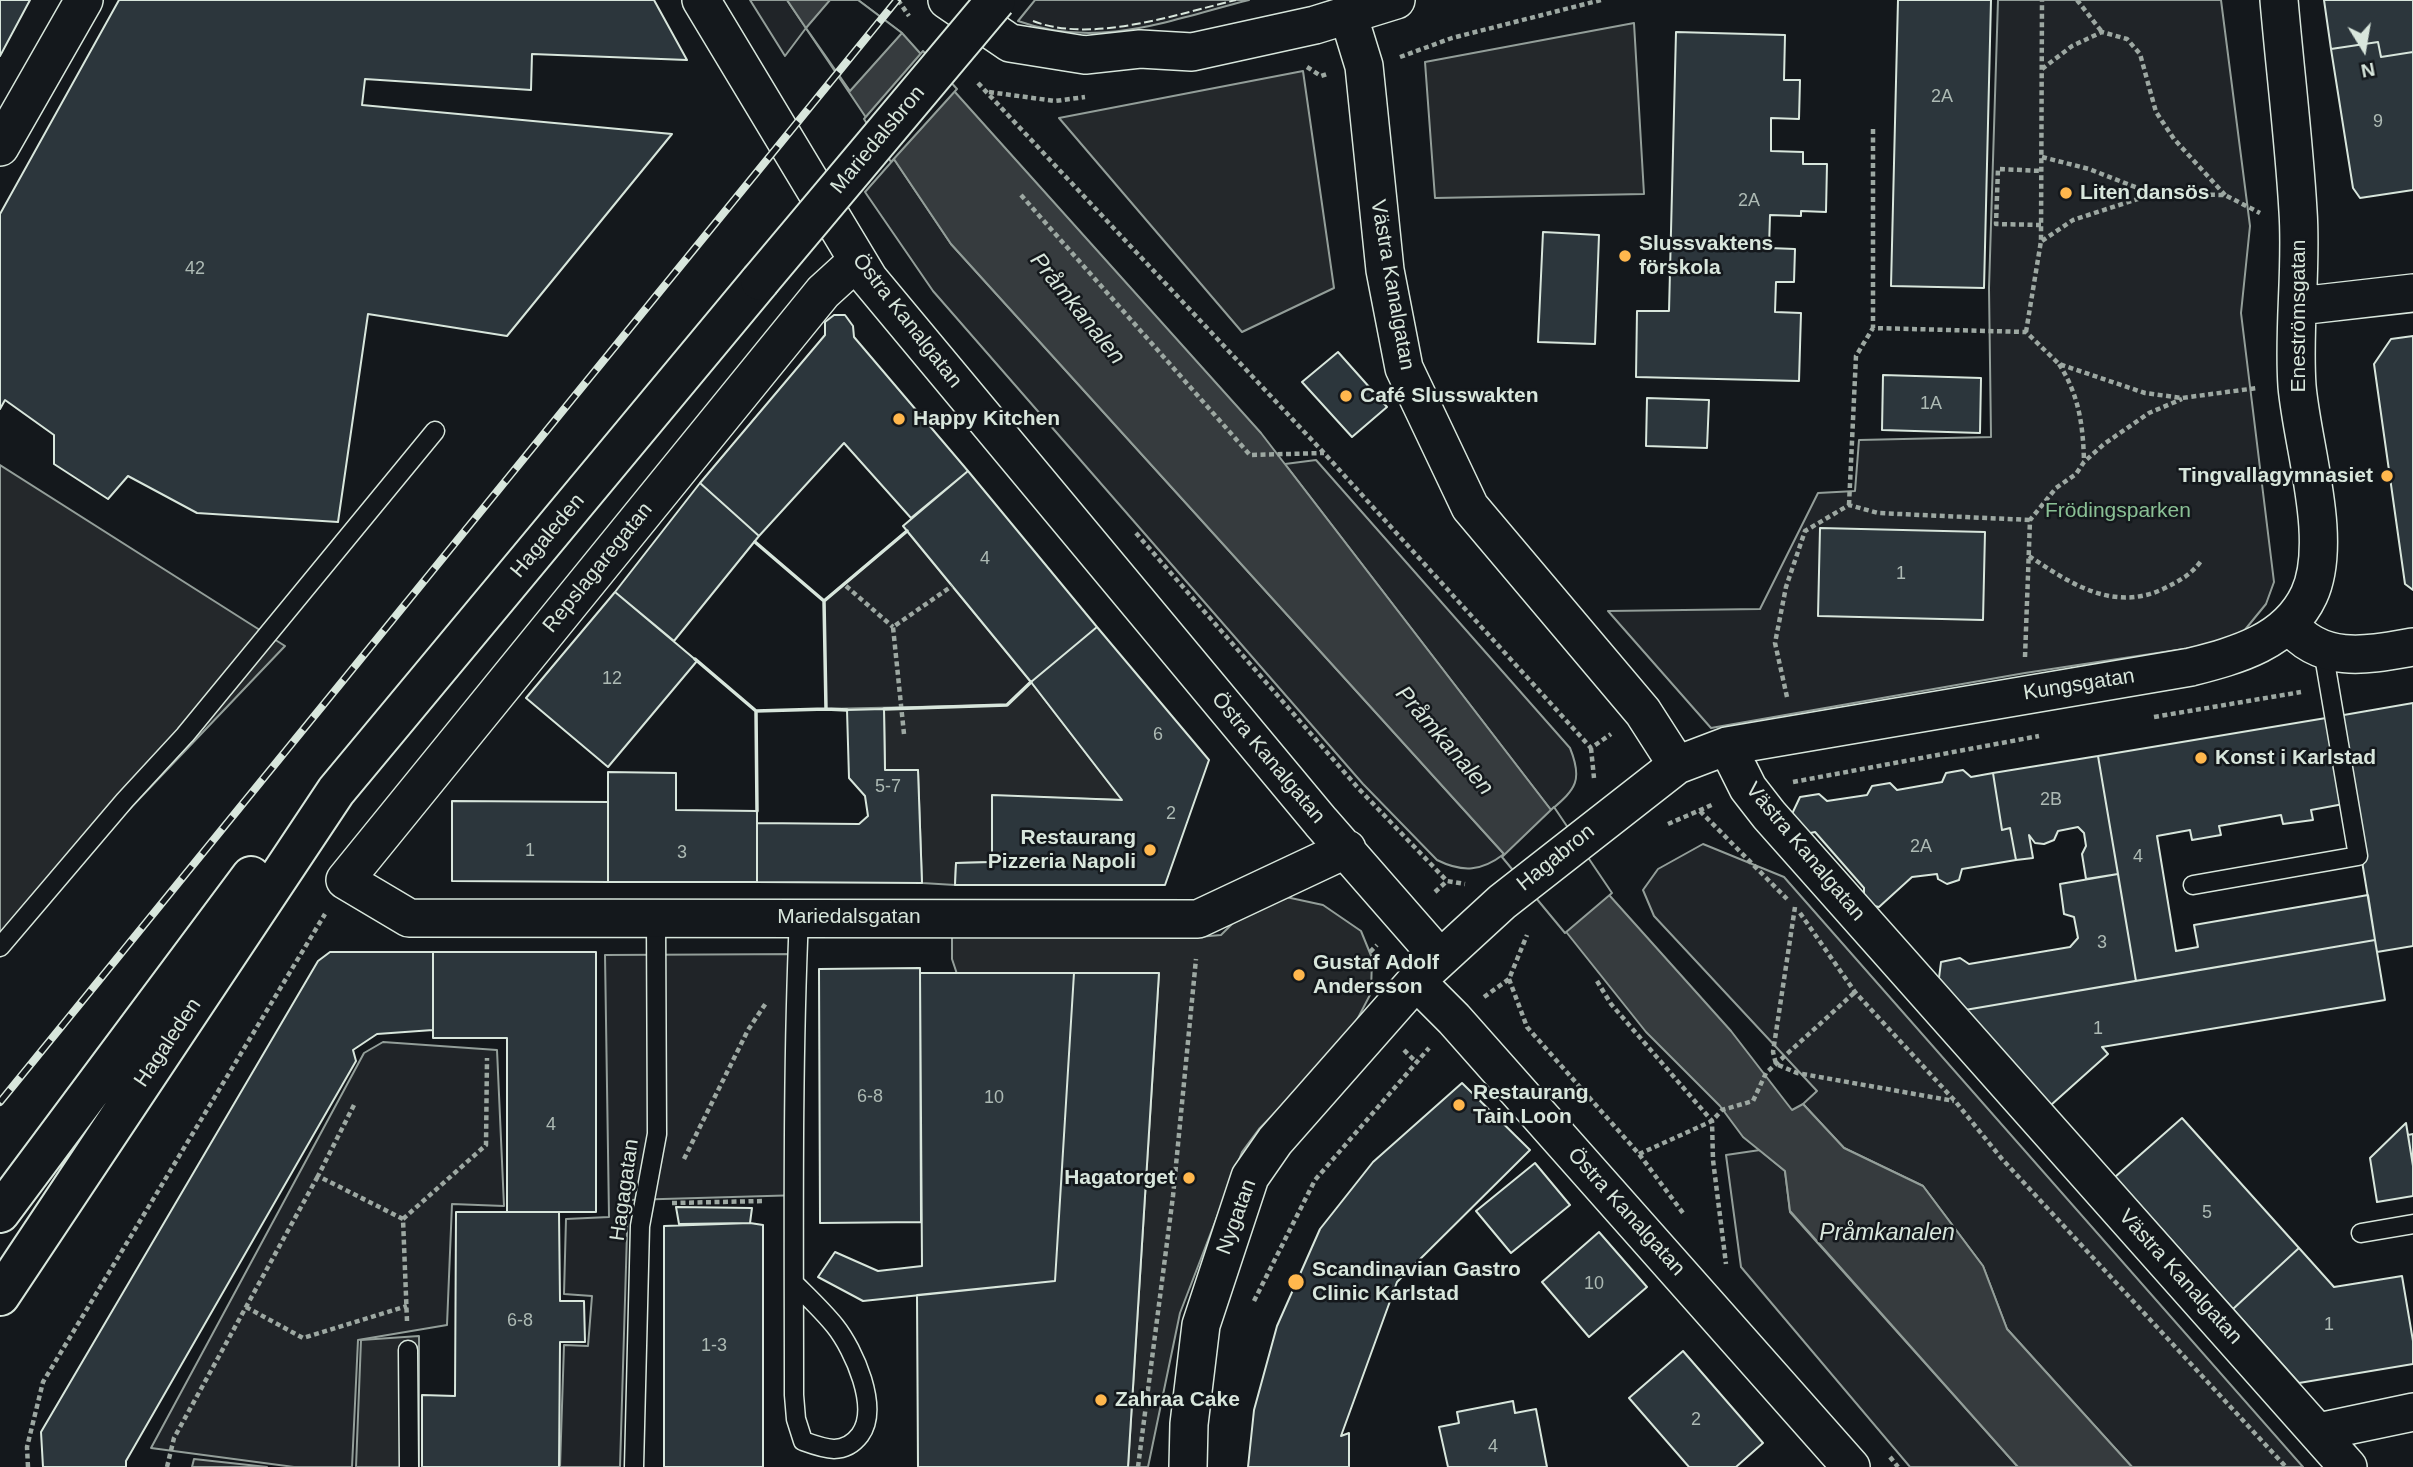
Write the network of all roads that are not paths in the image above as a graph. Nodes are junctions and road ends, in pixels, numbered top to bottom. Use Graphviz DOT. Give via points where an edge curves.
graph roads {
  1 [pos="84,0"];
  2 [pos="701,0"];
  3 [pos="996,0"];
  4 [pos="1396,0"];
  5 [pos="2279,0"];
  6 [pos="949,3"];
  7 [pos="1348,15"];
  8 [pos="1,143"];
  9 [pos="857,261"];
  10 [pos="760,281"];
  11 [pos="2413,293"];
  12 [pos="2299,306"];
  13 [pos="435,431"];
  14 [pos="2289,624"];
  15 [pos="2413,647"];
  16 [pos="2323,650"];
  17 [pos="1727,746"];
  18 [pos="1677,765"];
  19 [pos="336,790"];
  20 [pos="1347,849"];
  21 [pos="345,880"];
  22 [pos="2193,885"];
  23 [pos="799,917"];
  24 [pos="656,918"];
  25 [pos="0,947"];
  26 [pos="1427,969"];
  27 [pos="0,1213"];
  28 [pos="2413,1224"];
  29 [pos="2361,1233"];
  30 [pos="794,1283"];
  31 [pos="0,1296"];
  32 [pos="408,1350"];
  33 [pos="2413,1412"];
  34 [pos="2318,1432"];
  35 [pos="409,1467"];
  36 [pos="634,1467"];
  37 [pos="1188,1467"];
  38 [pos="1851,1467"];
  39 [pos="2348,1467"];
  1 -- 8 [label="street"];
  2 -- 9 [label="street, Östra Kanalgatan"];
  3 -- 10 [label="street, Mariedalsbron, bridge"];
  4 -- 7 [label="street"];
  5 -- 12 [label="street, Eneströmsgatan" via="2298,212"];
  6 -- 7 [label="street" via="1010,43 1085,55 1140,49 1192,52"];
  7 -- 18 [label="street, Västra Kanalgatan" via="1364,66 1380,234 1404,368 1470,507 1643,712"];
  9 -- 20 [label="street, Östra Kanalgatan"];
  9 -- 21 [label="street, Repslagaregatan" via="823,292"];
  10 -- 19 [label="street, Hagaleden"];
  11 -- 12 [label="street"];
  12 -- 14 [label="street, Eneströmsgatan" via="2297,384 2319,540 2310,594"];
  13 -- 25 [label="lane" via="185,735"];
  14 -- 16 [label="street" via="2306,642"];
  14 -- 17 [label="street, Kungsgatan" via="2243,654 2191,667"];
  15 -- 16 [label="street" via="2358,655"];
  16 -- 22 [label="lane" via="2358,856"];
  17 -- 18 [label="street"];
  17 -- 34 [label="street, Västra Kanalgatan" via="1748,788"];
  18 -- 26 [label="street, Hagabron" via="1606,818 1487,894"];
  19 -- 27 [label="street, Hagaleden" via="278,841"];
  19 -- 31 [label="street, Hagaleden"];
  20 -- 23 [label="street, Mariedalsgatan" via="1198,919"];
  20 -- 26 [label="street, Östra Kanalgatan"];
  21 -- 24 [label="street, Mariedalsgatan" via="409,918"];
  23 -- 24 [label="street, Mariedalsgatan"];
  23 -- 30 [label="lane"];
  24 -- 36 [label="lane, Hagagatan" via="656,1134 640,1226"];
  26 -- 37 [label="street, Nygatan" via="1275,1141 1250,1177 1201,1325"];
  26 -- 38 [label="street, Östra Kanalgatan" via="1454,1019"];
  28 -- 29 [label="lane"];
  30 -- 30 [label="lane" via="794,1395 803,1441 830,1451 852,1445 866,1426 868,1396 836,1327"];
  32 -- 35 [label="lane"];
  33 -- 34 [label="street"];
  34 -- 39 [label="street, Västra Kanalgatan"];
}
